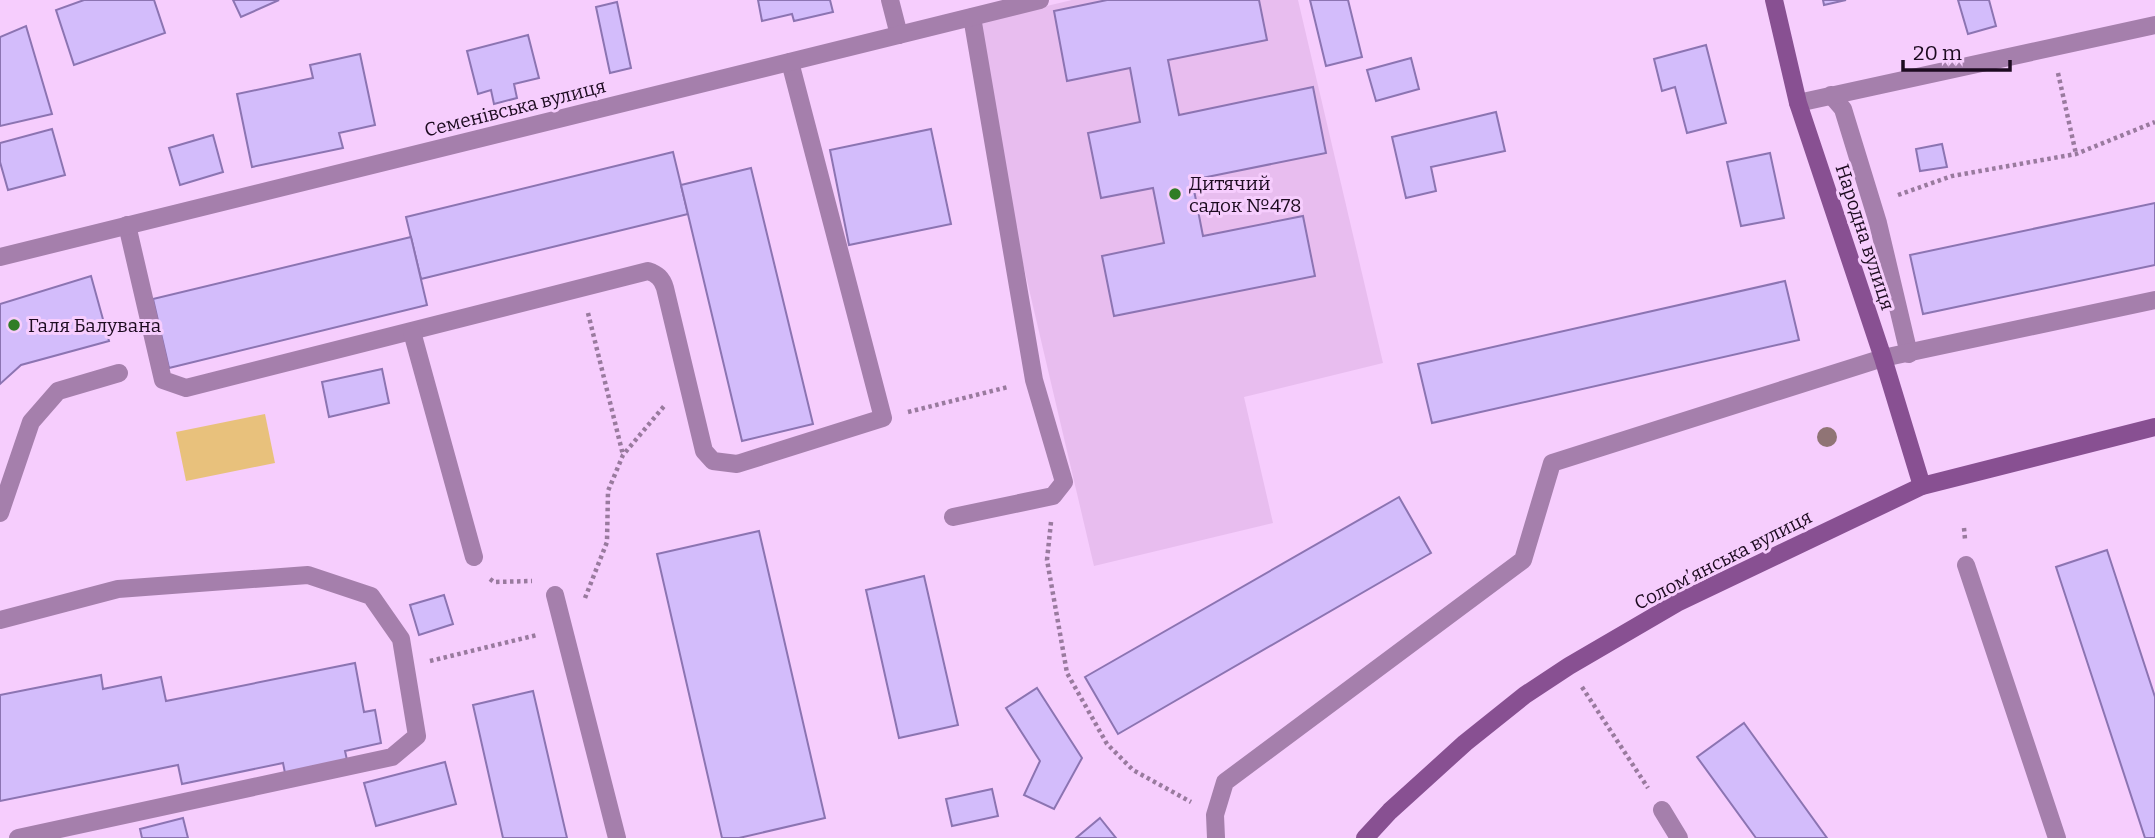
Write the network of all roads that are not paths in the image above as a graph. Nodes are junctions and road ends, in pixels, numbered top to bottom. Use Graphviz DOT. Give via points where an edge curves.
graph roads {
  1 [pos="890,0"];
  2 [pos="1040,0"];
  3 [pos="1774,0"];
  4 [pos="971,17"];
  5 [pos="2155,25"];
  6 [pos="899,35"];
  7 [pos="790,62"];
  8 [pos="1831,95"];
  9 [pos="1798,103"];
  10 [pos="127,225"];
  11 [pos="0,257"];
  12 [pos="2155,300"];
  13 [pos="412,332"];
  14 [pos="1909,354"];
  15 [pos="1883,358"];
  16 [pos="118,373"];
  17 [pos="2155,427"];
  18 [pos="1922,486"];
  19 [pos="0,513"];
  20 [pos="953,517"];
  21 [pos="474,557"];
  22 [pos="1966,565"];
  23 [pos="555,595"];
  24 [pos="0,620"];
  25 [pos="1662,810"];
  26 [pos="18,838"];
  27 [pos="617,838"];
  28 [pos="1216,838"];
  29 [pos="1365,838"];
  30 [pos="1679,838"];
  31 [pos="2057,838"];
  1 -- 6 [label="street"];
  2 -- 4 [label="street, Семенівська вулиця"];
  3 -- 9 [label="main road, Народна вулиця"];
  4 -- 6 [label="street, Семенівська вулиця"];
  4 -- 20 [label="street" via="1034,380 1064,482 1053,496"];
  5 -- 8 [label="street"];
  6 -- 7 [label="street, Семенівська вулиця"];
  7 -- 10 [label="street, Семенівська вулиця"];
  7 -- 13 [label="street" via="883,418 737,464 713,461 704,451 663,280 648,271"];
  8 -- 9 [label="street"];
  8 -- 14 [label="street" via="1843,109 1872,204"];
  9 -- 15 [label="main road, Народна вулиця"];
  10 -- 11 [label="street, Семенівська вулиця"];
  10 -- 13 [label="street" via="163,380 186,388"];
  12 -- 14 [label="street"];
  13 -- 21 [label="street"];
  14 -- 15 [label="street"];
  15 -- 18 [label="main road, Народна вулиця"];
  15 -- 28 [label="street" via="1552,463 1523,560 1225,782 1215,815"];
  16 -- 19 [label="street" via="58,391 31,422"];
  17 -- 18 [label="main road, Соломʼянська вулиця"];
  18 -- 29 [label="main road, Соломʼянська вулиця" via="1677,603 1569,666 1465,743"];
  22 -- 31 [label="street"];
  23 -- 27 [label="street"];
  24 -- 26 [label="street" via="118,589 309,575 371,597 401,639 417,736 392,757"];
  25 -- 30 [label="street"];
}
